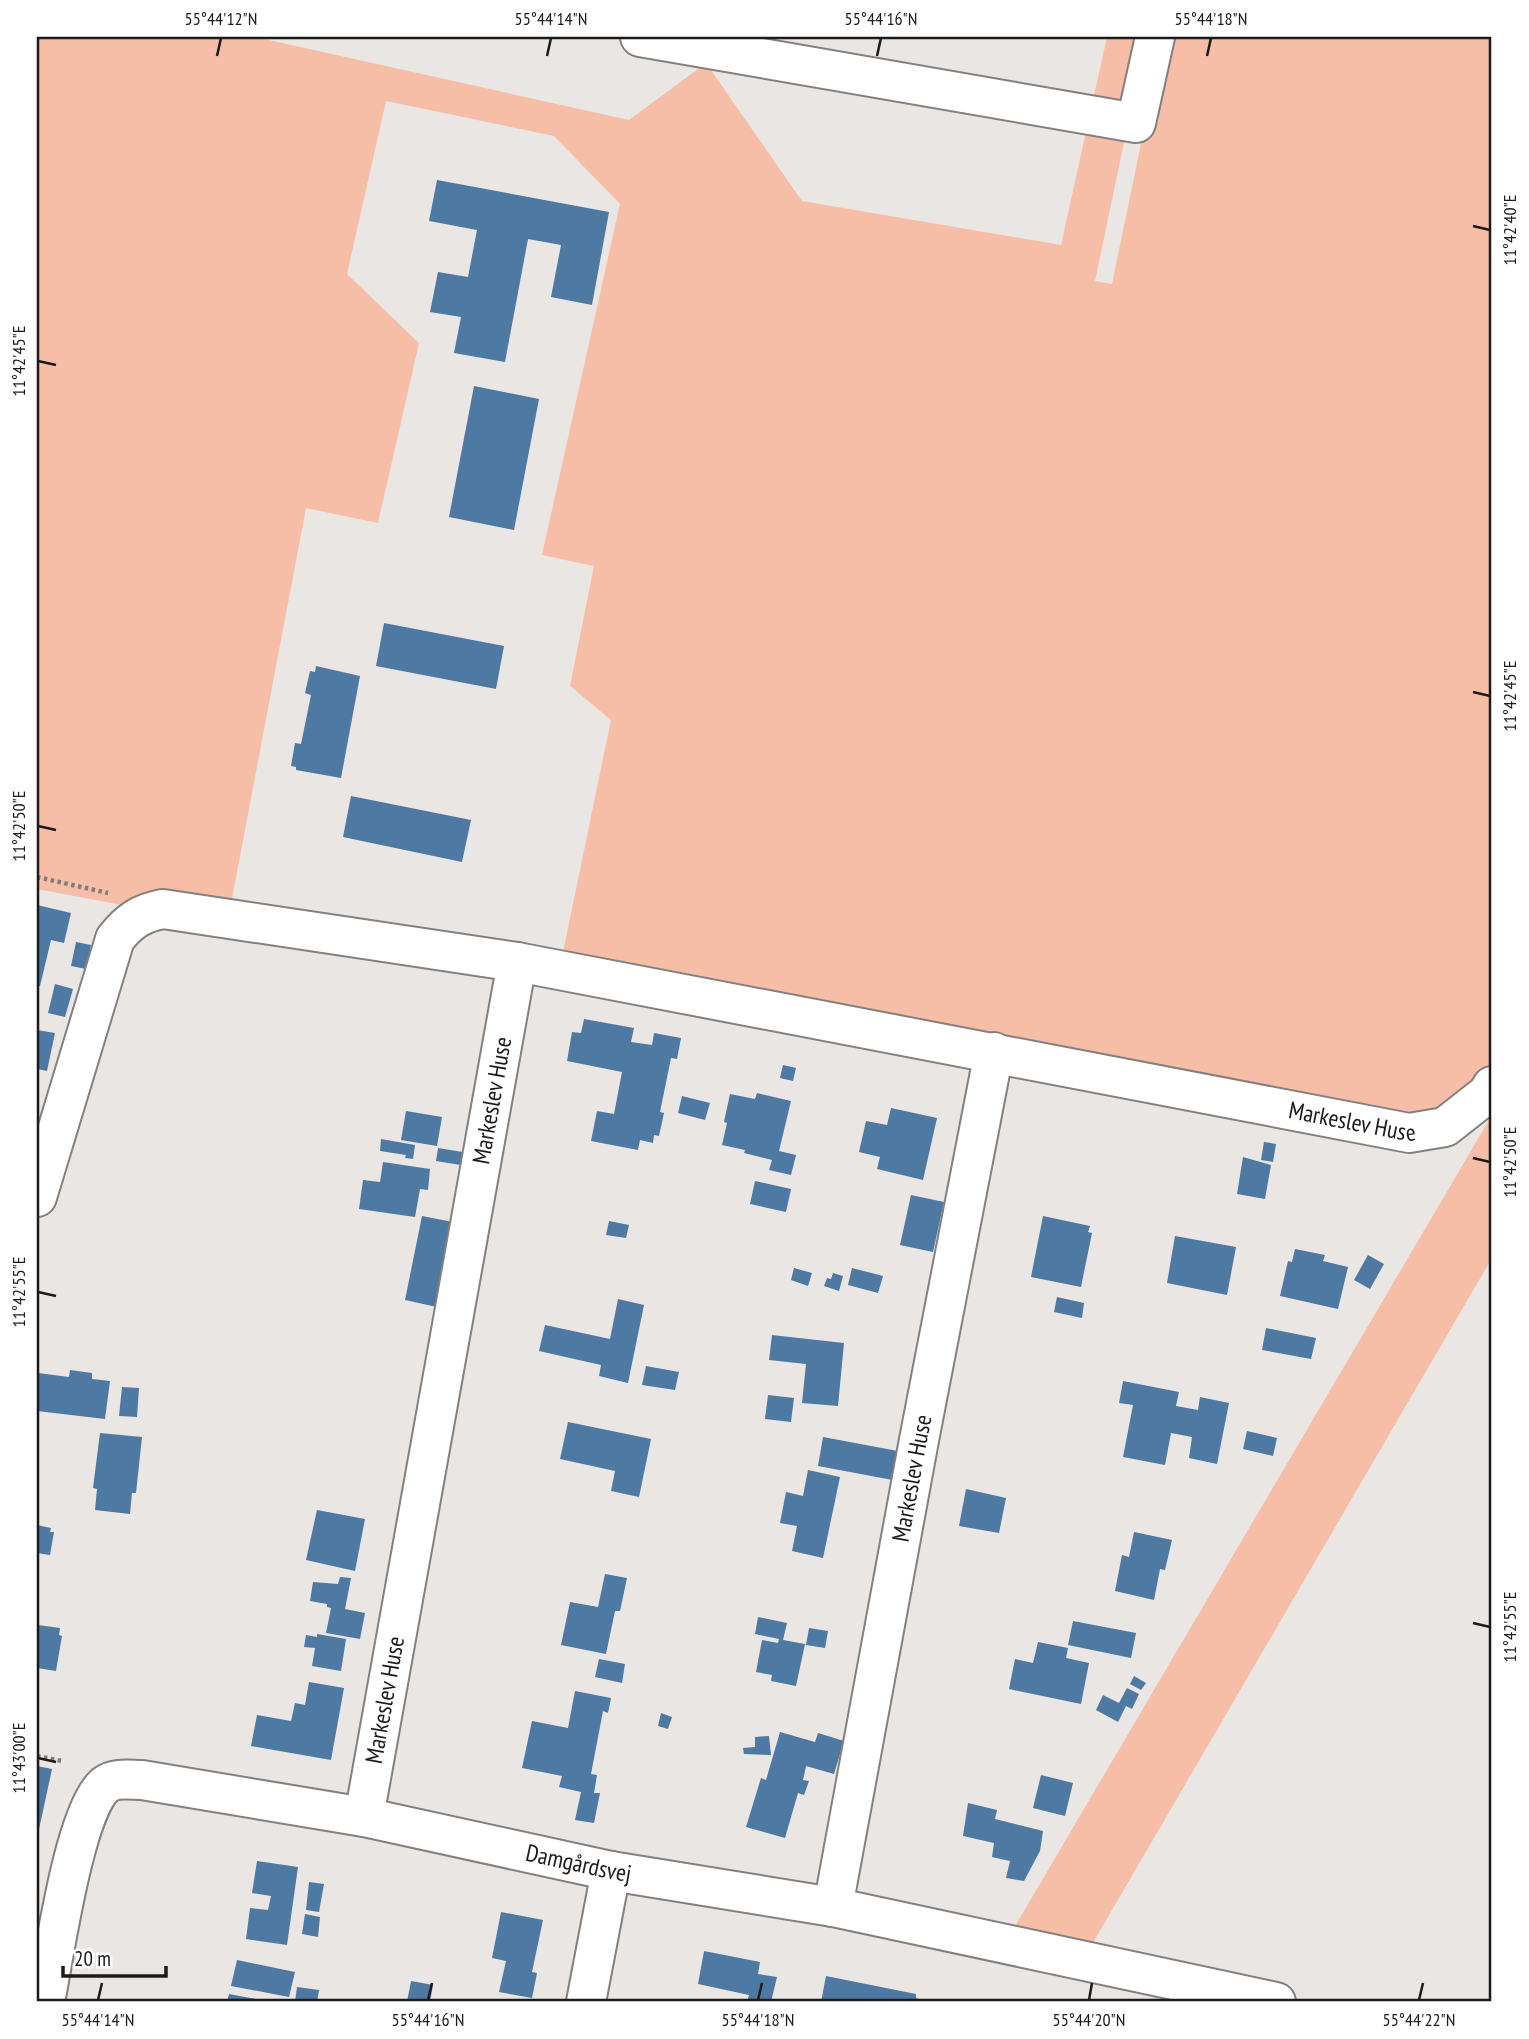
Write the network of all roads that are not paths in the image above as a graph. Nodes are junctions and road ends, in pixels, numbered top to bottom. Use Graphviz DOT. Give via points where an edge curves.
graph roads {
  1 [pos="640,37"];
  2 [pos="1155,37"];
  3 [pos="517,962"];
  4 [pos="994,1052"];
  5 [pos="1492,1086"];
  6 [pos="37,1197"];
  7 [pos="364,1817"];
  8 [pos="611,1871"];
  9 [pos="833,1907"];
  10 [pos="46,2002"];
  11 [pos="586,2002"];
  12 [pos="1276,2002"];
  1 -- 2 [label="street" via="1136,123"];
  3 -- 4 [label="street, Markeslev Huse"];
  3 -- 6 [label="street, Markeslev Huse" via="163,909 134,918 115,939"];
  3 -- 7 [label="street, Markeslev Huse"];
  4 -- 5 [label="street, Markeslev Huse" via="1409,1133 1445,1126"];
  4 -- 9 [label="street, Markeslev Huse"];
  7 -- 8 [label="street, Damgårdsvej"];
  7 -- 10 [label="street, Damgårdsvej" via="142,1780 114,1780 105,1785 79,1835"];
  8 -- 9 [label="street, Damgårdsvej"];
  8 -- 11 [label="street"];
  9 -- 12 [label="street, Damgårdsvej"];
}
